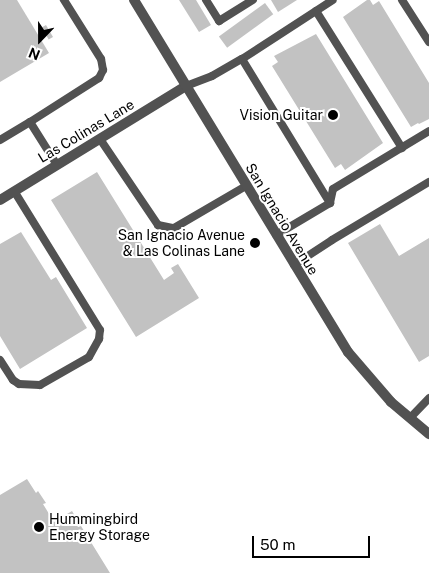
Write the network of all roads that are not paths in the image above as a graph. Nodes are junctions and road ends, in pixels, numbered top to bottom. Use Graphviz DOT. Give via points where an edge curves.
graph roads {
  1 [pos="64,0"];
  2 [pos="134,0"];
  3 [pos="206,0"];
  4 [pos="253,0"];
  5 [pos="333,0"];
  6 [pos="402,0"];
  7 [pos="316,11"];
  8 [pos="429,42"];
  9 [pos="242,59"];
  10 [pos="186,86"];
  11 [pos="30,122"];
  12 [pos="429,131"];
  13 [pos="100,139"];
  14 [pos="0,140"];
  15 [pos="402,148"];
  16 [pos="57,165"];
  17 [pos="429,182"];
  18 [pos="246,186"];
  19 [pos="14,191"];
  20 [pos="0,200"];
  21 [pos="330,203"];
  22 [pos="276,235"];
  23 [pos="294,266"];
  24 [pos="0,360"];
  25 [pos="429,398"];
  26 [pos="410,418"];
  27 [pos="429,434"];
  1 -- 11 [label="lane" via="101,59 103,70 99,78"];
  2 -- 10 [label="street, San Ignacio Avenue"];
  3 -- 4 [label="lane" via="219,21"];
  5 -- 7 [label="lane"];
  6 -- 8 [label="lane"];
  7 -- 9 [label="lane"];
  7 -- 15 [label="lane"];
  9 -- 10 [label="lane"];
  9 -- 21 [label="lane"];
  10 -- 13 [label="street, Las Colinas Lane"];
  10 -- 18 [label="street, San Ignacio Avenue"];
  11 -- 14 [label="lane"];
  11 -- 16 [label="lane"];
  12 -- 15 [label="lane"];
  13 -- 16 [label="street, Las Colinas Lane"];
  13 -- 18 [label="lane" via="148,212 163,227 174,228"];
  15 -- 21 [label="lane" via="333,189"];
  16 -- 19 [label="street, Las Colinas Lane"];
  17 -- 23 [label="lane"];
  18 -- 22 [label="street, San Ignacio Avenue"];
  19 -- 20 [label="street, Las Colinas Lane"];
  19 -- 24 [label="lane" via="100,330 100,339 89,357 40,385 19,384"];
  21 -- 22 [label="lane"];
  22 -- 23 [label="street, San Ignacio Avenue"];
  23 -- 26 [label="street, San Ignacio Avenue" via="348,352 391,402"];
  25 -- 26 [label="lane"];
  26 -- 27 [label="street, San Ignacio Avenue"];
}
